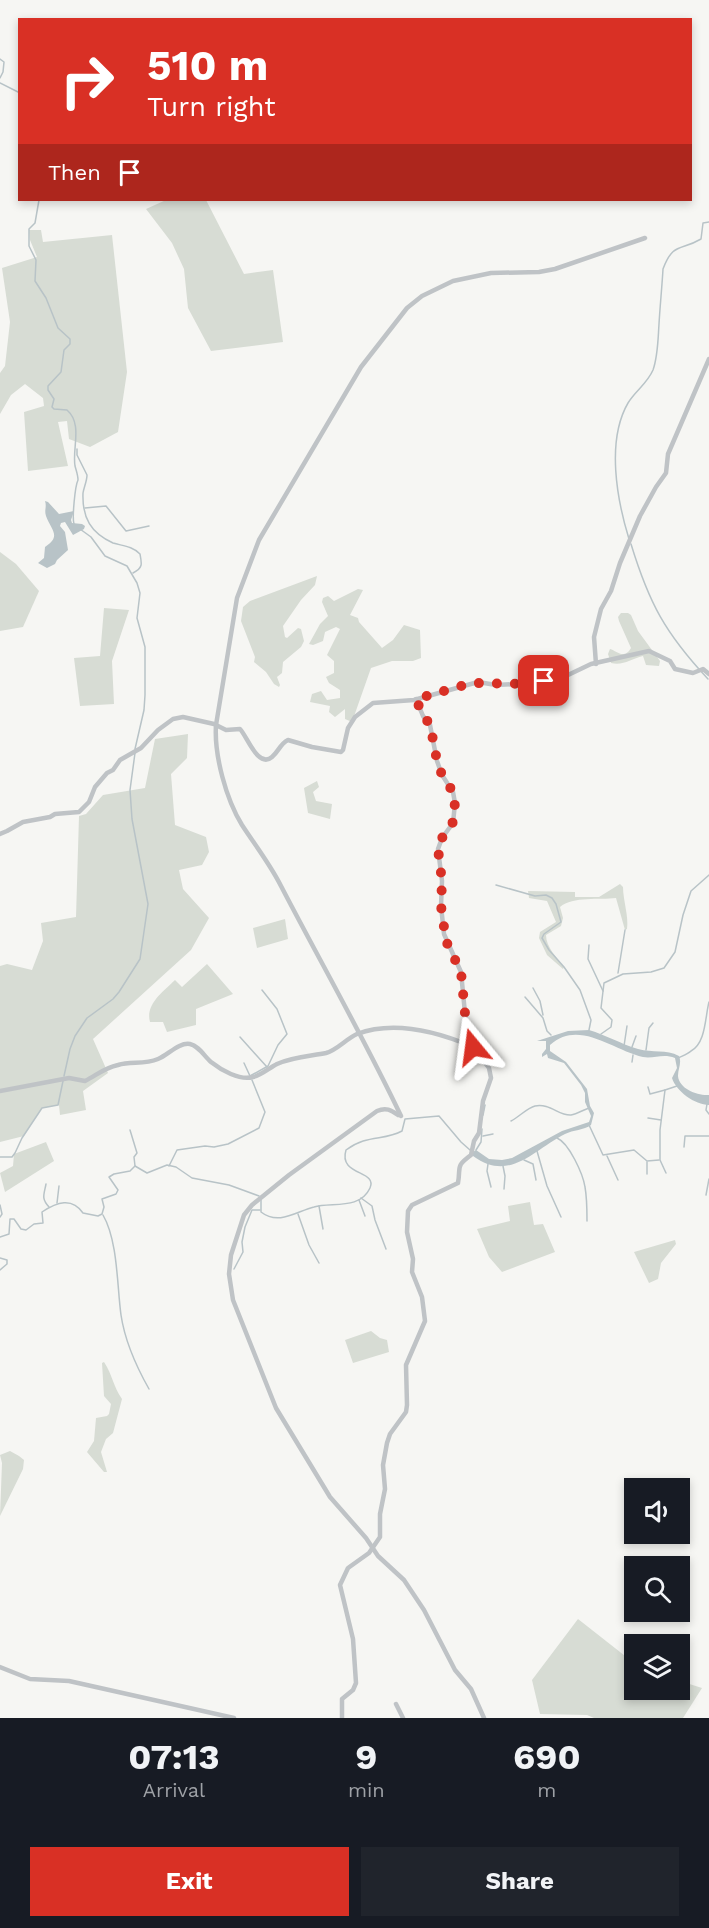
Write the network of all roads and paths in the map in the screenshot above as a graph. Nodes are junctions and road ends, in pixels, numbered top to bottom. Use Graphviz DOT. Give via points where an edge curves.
graph roads {
  1 [pos="645,238"];
  2 [pos="709,359"];
  3 [pos="596,664"];
  4 [pos="709,674"];
  5 [pos="416,699"];
  6 [pos="216,725"];
  7 [pos="0,834"];
  8 [pos="360,1033"];
  9 [pos="473,1047"];
  10 [pos="0,1091"];
  11 [pos="373,1548"];
  12 [pos="0,1667"];
  13 [pos="396,1704"];
  14 [pos="234,1718"];
  15 [pos="342,1718"];
  16 [pos="403,1718"];
  17 [pos="484,1718"];
  1 -- 6 [label="street" via="555,269 491,273 453,281 407,308 361,367 259,540 237,598"];
  2 -- 3 [label="street" via="668,454 666,472 640,516 601,609 594,637"];
  3 -- 4 [label="street" via="649,651 675,669 693,674 703,669"];
  3 -- 5 [label="street" via="539,683 472,683"];
  5 -- 6 [label="street" via="373,703 364,708 348,728 341,752 288,740 271,758 261,759 240,729 226,730"];
  5 -- 9 [label="street" via="430,724 437,761 455,802 453,822 438,849 441,906 446,941 461,972 467,1034"];
  6 -- 7 [label="street" via="183,717 173,719 141,748 120,760 95,786 89,802 79,812 23,822"];
  6 -- 8 [label="street" via="215,742 235,810 270,865"];
  8 -- 9 [label="street" via="402,1028 445,1036"];
  8 -- 10 [label="street" via="328,1052 278,1063 254,1077 229,1073 188,1044 149,1063 115,1065 85,1081 69,1078"];
  8 -- 11 [label="street" via="400,1116 390,1109 377,1111 252,1205 244,1215 229,1274 233,1300 276,1408 330,1497"];
  9 -- 11 [label="street" via="489,1068 491,1078 471,1155 459,1165 458,1183 412,1205 408,1211 412,1272 423,1301 424,1321 405,1365 406,1412 387,1443 380,1537"];
  11 -- 15 [label="street" via="348,1568 340,1586 353,1639 356,1683 342,1699"];
  11 -- 17 [label="street" via="404,1580 424,1610"];
  12 -- 14 [label="street" via="30,1679 69,1681"];
  13 -- 16 [label="street"];
}
